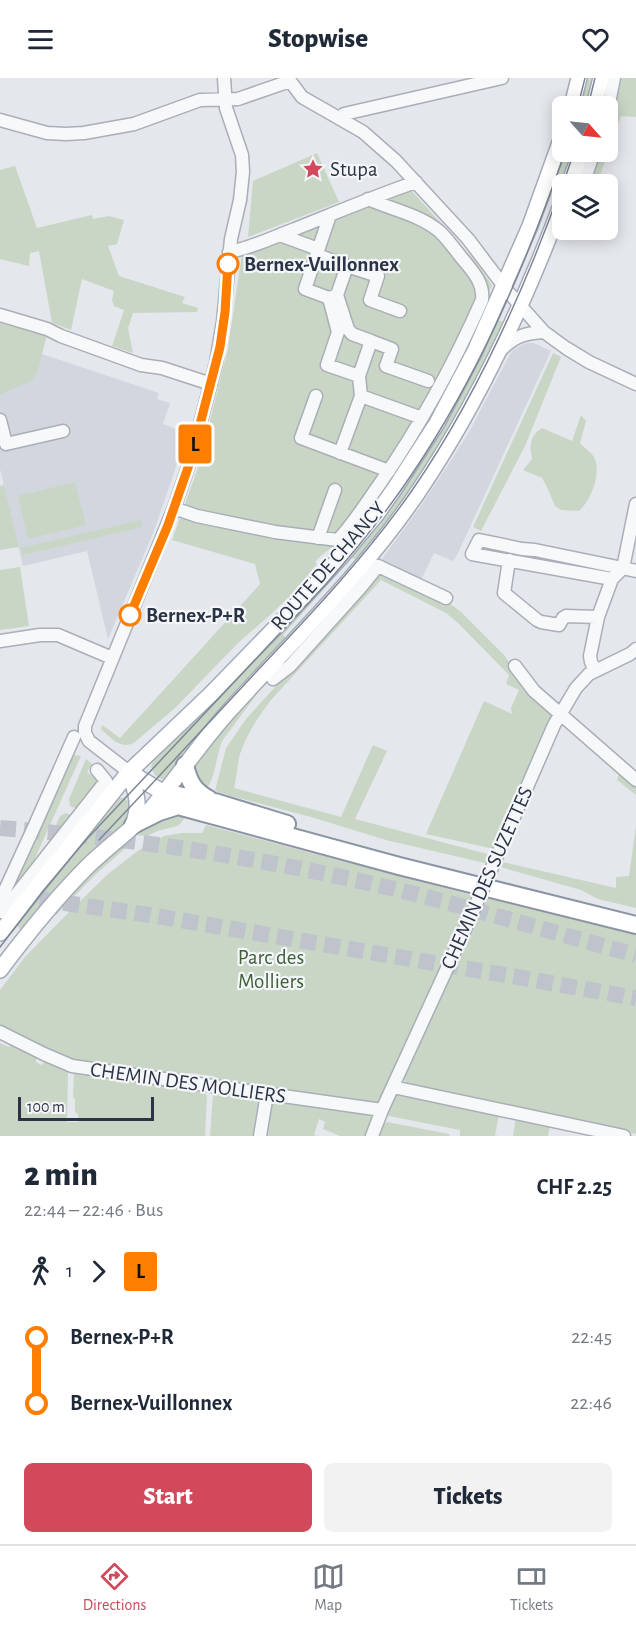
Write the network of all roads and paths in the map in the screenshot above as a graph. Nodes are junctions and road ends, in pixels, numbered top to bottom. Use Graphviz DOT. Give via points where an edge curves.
graph roads {
  1 [pos="224,78"];
  2 [pos="502,78"];
  3 [pos="579,78"];
  4 [pos="601,78"];
  5 [pos="614,78"];
  6 [pos="291,79"];
  7 [pos="574,96"];
  8 [pos="596,96"];
  9 [pos="610,96"];
  10 [pos="224,100"];
  11 [pos="368,109"];
  12 [pos="339,118"];
  13 [pos="0,120"];
  14 [pos="354,127"];
  15 [pos="553,162"];
  16 [pos="416,182"];
  17 [pos="368,199"];
  18 [pos="330,215"];
  19 [pos="552,228"];
  20 [pos="280,235"];
  21 [pos="229,252"];
  22 [pos="317,252"];
  23 [pos="347,266"];
  24 [pos="505,287"];
  25 [pos="333,296"];
  26 [pos="520,307"];
  27 [pos="400,311"];
  28 [pos="0,315"];
  29 [pos="544,332"];
  30 [pos="371,341"];
  31 [pos="499,352"];
  32 [pos="359,376"];
  33 [pos="428,381"];
  34 [pos="211,384"];
  35 [pos="636,384"];
  36 [pos="316,396"];
  37 [pos="361,396"];
  38 [pos="422,418"];
  39 [pos="0,420"];
  40 [pos="63,431"];
  41 [pos="340,453"];
  42 [pos="389,471"];
  43 [pos="335,490"];
  44 [pos="636,504"];
  45 [pos="174,508"];
  46 [pos="318,538"];
  47 [pos="508,560"];
  48 [pos="623,568"];
  49 [pos="636,571"];
  50 [pos="612,579"];
  51 [pos="446,598"];
  52 [pos="598,617"];
  53 [pos="0,641"];
  54 [pos="636,649"];
  55 [pos="112,658"];
  56 [pos="515,666"];
  57 [pos="595,670"];
  58 [pos="273,679"];
  59 [pos="560,713"];
  60 [pos="74,737"];
  61 [pos="185,765"];
  62 [pos="97,770"];
  63 [pos="129,772"];
  64 [pos="636,780"];
  65 [pos="164,793"];
  66 [pos="215,802"];
  67 [pos="178,806"];
  68 [pos="133,825"];
  69 [pos="0,902"];
  70 [pos="21,907"];
  71 [pos="0,912"];
  72 [pos="636,916"];
  73 [pos="636,926"];
  74 [pos="0,933"];
  75 [pos="0,970"];
  76 [pos="0,1032"];
  77 [pos="393,1087"];
  78 [pos="267,1094"];
  79 [pos="382,1110"];
  80 [pos="260,1136"];
  81 [pos="372,1136"];
  82 [pos="624,1136"];
  1 -- 10 [label="street"];
  2 -- 11 [label="street"];
  3 -- 7 [label="main road"];
  4 -- 8 [label="main road"];
  5 -- 9 [label="street"];
  6 -- 10 [label="street" via="238,99"];
  6 -- 12 [label="street" via="302,97"];
  10 -- 13 [label="street" via="200,100 126,126 75,134 40,131"];
  10 -- 21 [label="street" via="243,165"];
  11 -- 12 [label="street"];
  11 -- 14 [label="street"];
  12 -- 14 [label="street"];
  14 -- 16 [label="street"];
  15 -- 24 [label="main road, ROUTE DE CHANCY"];
  16 -- 17 [label="street"];
  16 -- 24 [label="street"];
  17 -- 18 [label="street"];
  17 -- 38 [label="street" via="440,232 471,269 483,292 457,356"];
  18 -- 20 [label="street"];
  18 -- 22 [label="street"];
  19 -- 26 [label="main road, ROUTE DE CHANCY"];
  20 -- 21 [label="street"];
  20 -- 22 [label="street"];
  21 -- 34 [label="street" via="222,331"];
  22 -- 23 [label="street"];
  22 -- 25 [label="street" via="305,289"];
  23 -- 25 [label="street"];
  23 -- 27 [label="street" via="378,276 370,300"];
  24 -- 26 [label="street"];
  24 -- 63 [label="main road, ROUTE DE CHANCY" via="456,389 376,515 278,626"];
  25 -- 30 [label="street" via="352,334"];
  25 -- 32 [label="street" via="338,332 327,365"];
  26 -- 29 [label="street"];
  26 -- 31 [label="main road, ROUTE DE CHANCY"];
  28 -- 34 [label="street" via="141,365"];
  29 -- 31 [label="street" via="523,334"];
  29 -- 35 [label="street" via="589,362"];
  30 -- 32 [label="street"];
  30 -- 33 [label="street" via="392,349 386,366"];
  31 -- 61 [label="main road, ROUTE DE CHANCY" via="456,433 391,529 351,579 228,711"];
  32 -- 37 [label="street"];
  34 -- 45 [label="street"];
  36 -- 41 [label="street" via="301,438"];
  37 -- 38 [label="street"];
  37 -- 41 [label="street"];
  38 -- 42 [label="street"];
  39 -- 40 [label="street" via="6,444"];
  41 -- 42 [label="street"];
  42 -- 46 [label="street" via="338,540"];
  43 -- 46 [label="street"];
  44 -- 48 [label="street"];
  45 -- 46 [label="street" via="197,516"];
  45 -- 55 [label="street"];
  47 -- 48 [label="street" via="472,554 479,540"];
  47 -- 50 [label="street"];
  47 -- 52 [label="street" via="504,593 537,620 559,625 566,616"];
  48 -- 49 [label="street"];
  48 -- 50 [label="street"];
  50 -- 52 [label="street"];
  51 -- 58 [label="street" via="378,566 290,666"];
  52 -- 57 [label="street" via="590,656"];
  53 -- 55 [label="street" via="58,635"];
  54 -- 57 [label="street, CHEMIN DES SUZETTES"];
  55 -- 63 [label="street" via="85,733 93,746"];
  56 -- 59 [label="street" via="534,691"];
  57 -- 59 [label="street, CHEMIN DES SUZETTES" via="583,679"];
  59 -- 64 [label="street"];
  59 -- 77 [label="street, CHEMIN DES SUZETTES, bridge"];
  60 -- 69 [label="street"];
  61 -- 65 [label="main road, ROUTE DE CHANCY"];
  61 -- 66 [label="highway" via="192,787"];
  62 -- 69 [label="street" via="106,781 12,900"];
  63 -- 65 [label="main road"];
  63 -- 68 [label="main road" via="138,798"];
  63 -- 70 [label="main road, ROUTE DE CHANCY"];
  65 -- 66 [label="highway"];
  65 -- 67 [label="highway"];
  65 -- 68 [label="main road, ROUTE DE CHANCY"];
  66 -- 72 [label="highway" via="395,855"];
  67 -- 68 [label="highway"];
  67 -- 73 [label="highway"];
  68 -- 75 [label="main road, ROUTE DE CHANCY" via="61,895"];
  70 -- 71 [label="street" via="9,913"];
  70 -- 74 [label="main road, ROUTE DE CHANCY"];
  76 -- 78 [label="street, CHEMIN DES MOLLIERS" via="72,1066"];
  77 -- 79 [label="street, CHEMIN DES SUZETTES"];
  77 -- 82 [label="street"];
  78 -- 79 [label="street, CHEMIN DES MOLLIERS"];
  78 -- 80 [label="street"];
  79 -- 81 [label="street, CHEMIN DES SUZETTES"];
}
